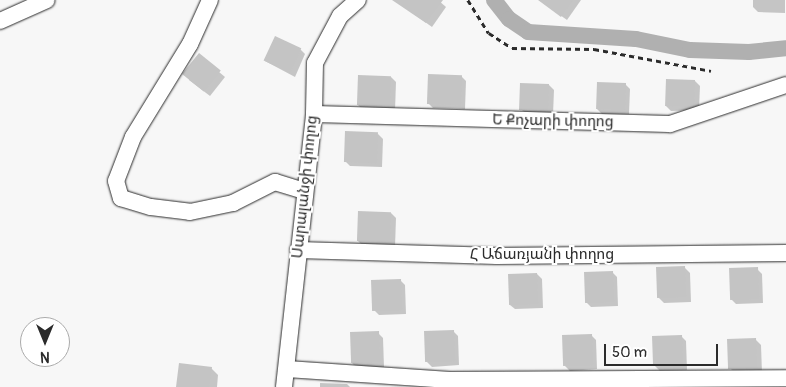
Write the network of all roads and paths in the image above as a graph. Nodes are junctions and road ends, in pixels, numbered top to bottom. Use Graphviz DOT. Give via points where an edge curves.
graph roads {
  1 [pos="47,0"];
  2 [pos="210,0"];
  3 [pos="358,0"];
  4 [pos="468,0"];
  5 [pos="0,21"];
  6 [pos="711,71"];
  7 [pos="786,85"];
  8 [pos="314,114"];
  9 [pos="305,191"];
  10 [pos="298,250"];
  11 [pos="786,253"];
  12 [pos="287,370"];
  13 [pos="786,378"];
  14 [pos="284,387"];
  1 -- 5 [label="street"];
  2 -- 9 [label="street" via="190,44 133,137 116,181 121,198 151,207 190,212 233,203 276,182"];
  3 -- 8 [label="street, Սարալանջի փողոց" via="340,16 315,63"];
  4 -- 6 [label="path" via="489,33 512,48 594,49"];
  7 -- 8 [label="street, Ե Քոչարի փողոց" via="670,124"];
  8 -- 9 [label="street, Սարալանջի փողոց"];
  9 -- 10 [label="street, Սարալանջի փողոց"];
  10 -- 11 [label="street, Հ Աճառյանի փողոց" via="497,256"];
  10 -- 12 [label="street, Սարալանջի փողոց"];
  12 -- 13 [label="street" via="450,380"];
  12 -- 14 [label="street, Սարալանջի փողոց"];
}
